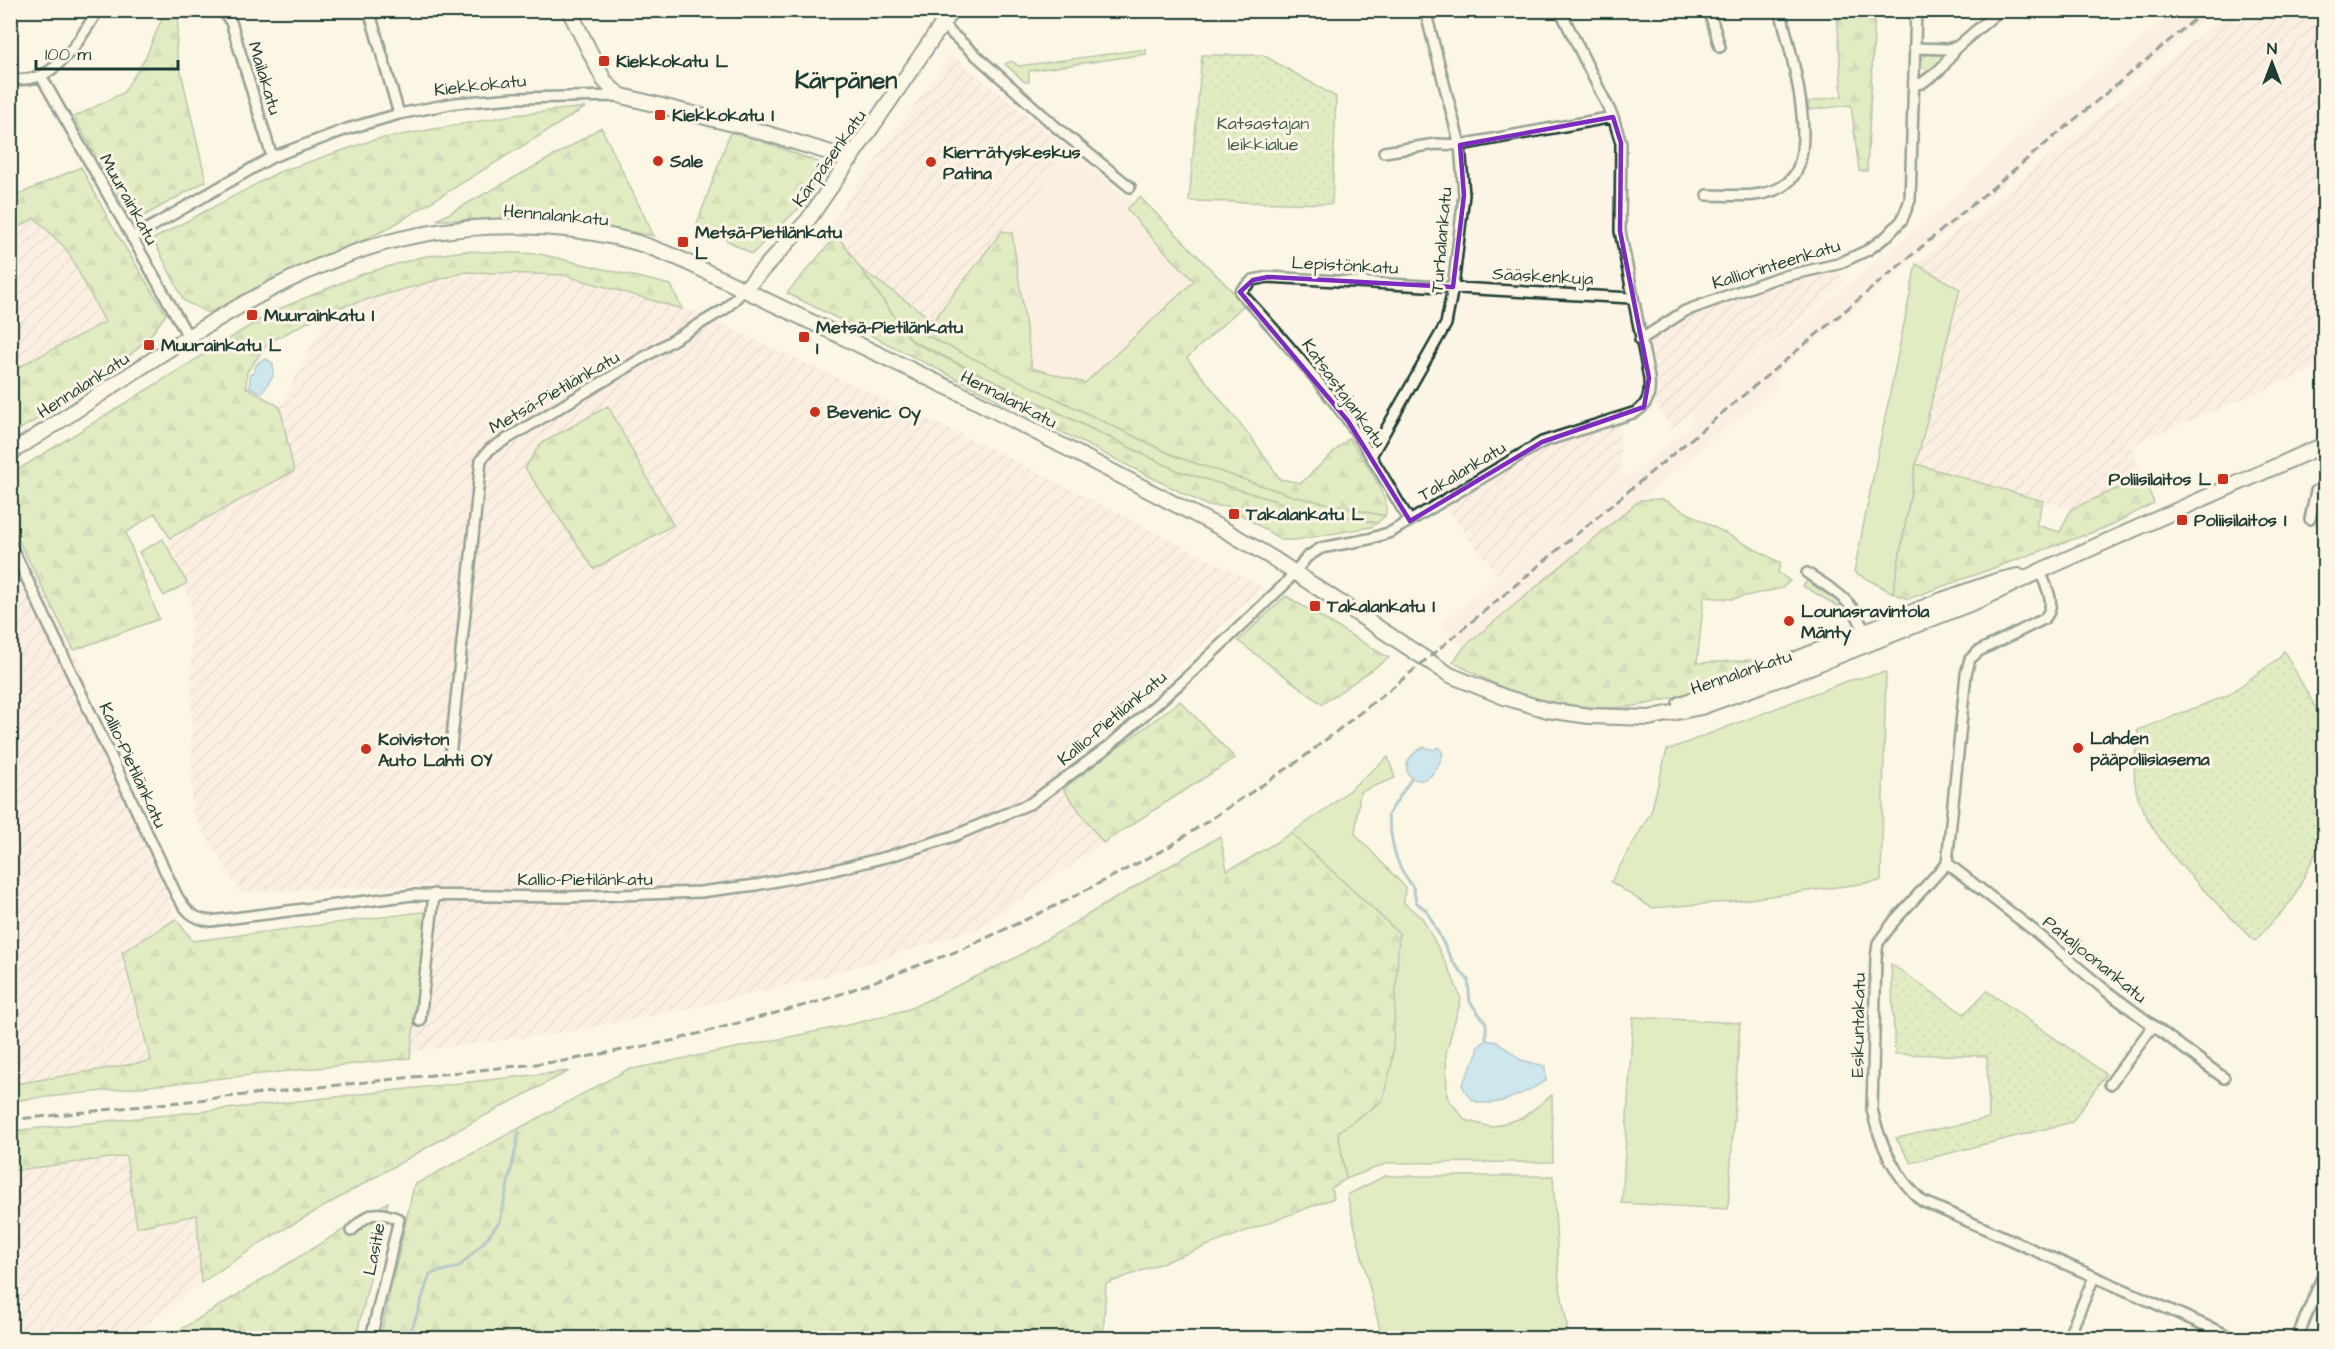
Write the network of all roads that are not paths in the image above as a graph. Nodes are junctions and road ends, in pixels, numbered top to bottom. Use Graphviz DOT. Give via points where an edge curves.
graph roads {
  1 [pos="98,10"];
  2 [pos="222,10"];
  3 [pos="369,10"];
  4 [pos="569,10"];
  5 [pos="931,10"];
  6 [pos="952,10"];
  7 [pos="1425,10"];
  8 [pos="1560,10"];
  9 [pos="1709,10"];
  10 [pos="1780,10"];
  11 [pos="1916,10"];
  12 [pos="2000,10"];
  13 [pos="942,23"];
  14 [pos="1958,46"];
  15 [pos="1720,47"];
  16 [pos="1914,48"];
  17 [pos="41,76"];
  18 [pos="10,80"];
  19 [pos="1914,86"];
  20 [pos="622,96"];
  21 [pos="399,114"];
  22 [pos="1612,117"];
  23 [pos="1460,145"];
  24 [pos="1384,152"];
  25 [pos="272,157"];
  26 [pos="851,159"];
  27 [pos="1130,187"];
  28 [pos="1707,195"];
  29 [pos="132,237"];
  30 [pos="1454,287"];
  31 [pos="745,289"];
  32 [pos="1240,292"];
  33 [pos="1631,298"];
  34 [pos="189,338"];
  35 [pos="1640,340"];
  36 [pos="2325,445"];
  37 [pos="10,453"];
  38 [pos="1371,456"];
  39 [pos="2325,492"];
  40 [pos="2310,519"];
  41 [pos="1410,521"];
  42 [pos="10,543"];
  43 [pos="2040,571"];
  44 [pos="1294,572"];
  45 [pos="1807,573"];
  46 [pos="1866,637"];
  47 [pos="450,757"];
  48 [pos="1947,863"];
  49 [pos="434,894"];
  50 [pos="420,1021"];
  51 [pos="2153,1026"];
  52 [pos="2224,1078"];
  53 [pos="2110,1083"];
  54 [pos="351,1231"];
  55 [pos="2325,1273"];
  56 [pos="2094,1277"];
  57 [pos="371,1338"];
  58 [pos="2068,1338"];
  59 [pos="2234,1338"];
  60 [pos="2297,1338"];
  1 -- 17 [label="street" via="67,54"];
  2 -- 25 [label="street, Mailakatu" via="231,22"];
  3 -- 21 [label="street"];
  4 -- 20 [label="street" via="604,80"];
  5 -- 13 [label="street"];
  6 -- 13 [label="street, Kärpäsenkatu"];
  7 -- 23 [label="street, Turhalankatu"];
  8 -- 22 [label="street"];
  9 -- 15 [label="street"];
  10 -- 28 [label="street" via="1802,107 1804,141 1796,175 1786,185 1767,193"];
  11 -- 16 [label="street, Kalliorinteenkatu"];
  12 -- 14 [label="street"];
  13 -- 26 [label="street, Kärpäsenkatu"];
  13 -- 27 [label="street" via="1056,128"];
  14 -- 16 [label="street"];
  14 -- 19 [label="street" via="1941,69"];
  16 -- 19 [label="street, Kalliorinteenkatu"];
  17 -- 18 [label="street"];
  17 -- 29 [label="street, Muurainkatu"];
  19 -- 35 [label="street, Kalliorinteenkatu" via="1910,200 1902,220 1887,236 1838,264 1776,278 1685,311"];
  20 -- 21 [label="street, Kiekkokatu" via="514,98 455,103"];
  20 -- 26 [label="street, Kiekkokatu"];
  21 -- 25 [label="street, Kiekkokatu"];
  22 -- 23 [label="street"];
  22 -- 33 [label="street" via="1621,142 1620,231"];
  23 -- 24 [label="street" via="1437,144"];
  23 -- 30 [label="street, Turhalankatu" via="1464,195"];
  25 -- 29 [label="street, Kiekkokatu"];
  26 -- 31 [label="street, Kärpäsenkatu" via="808,220"];
  29 -- 34 [label="street, Muurainkatu"];
  30 -- 32 [label="street, Lepistönkatu" via="1268,277 1253,280"];
  30 -- 33 [label="street, Sääskenkuja"];
  30 -- 38 [label="street, Turhalankatu" via="1446,324"];
  31 -- 34 [label="street, Hennalankatu" via="632,241 544,228 492,227 439,232 351,254 251,300"];
  31 -- 44 [label="street, Hennalankatu" via="970,398 1224,529"];
  31 -- 47 [label="street, Metsä-Pietilänkatu" via="725,309 490,448 481,460"];
  32 -- 38 [label="street, Katsastajankatu" via="1300,357"];
  33 -- 35 [label="street"];
  34 -- 37 [label="street, Hennalankatu"];
  35 -- 41 [label="street, Takalankatu" via="1649,378 1644,407 1542,442"];
  36 -- 43 [label="street, Hennalankatu"];
  38 -- 41 [label="street, Katsastajankatu"];
  39 -- 40 [label="street" via="2316,490"];
  41 -- 44 [label="street, Takalankatu" via="1369,539 1321,548"];
  42 -- 49 [label="street, Kallio-Pietilänkatu" via="177,896 194,917 211,921"];
  43 -- 46 [label="street, Hennalankatu" via="1996,581"];
  43 -- 48 [label="street" via="2052,607 2049,614 1970,659"];
  44 -- 46 [label="street, Hennalankatu" via="1450,675 1547,710 1589,717 1616,717 1675,705"];
  44 -- 49 [label="street, Kallio-Pietilänkatu" via="1187,677 1108,747 1031,802 954,836 834,870 700,892 568,897"];
  45 -- 46 [label="street" via="1847,599 1861,620"];
  48 -- 51 [label="street, Pataljoonankatu"];
  48 -- 56 [label="street, Esikuntakatu" via="1878,943 1872,1109 1876,1127 1898,1175 1922,1201"];
  49 -- 50 [label="street"];
  51 -- 52 [label="street, Pataljoonankatu"];
  51 -- 53 [label="street"];
  54 -- 57 [label="street, Lasitie" via="364,1217 373,1214 382,1212 399,1219"];
  55 -- 60 [label="street"];
  56 -- 58 [label="street"];
  56 -- 59 [label="street, Esikuntakatu"];
}
